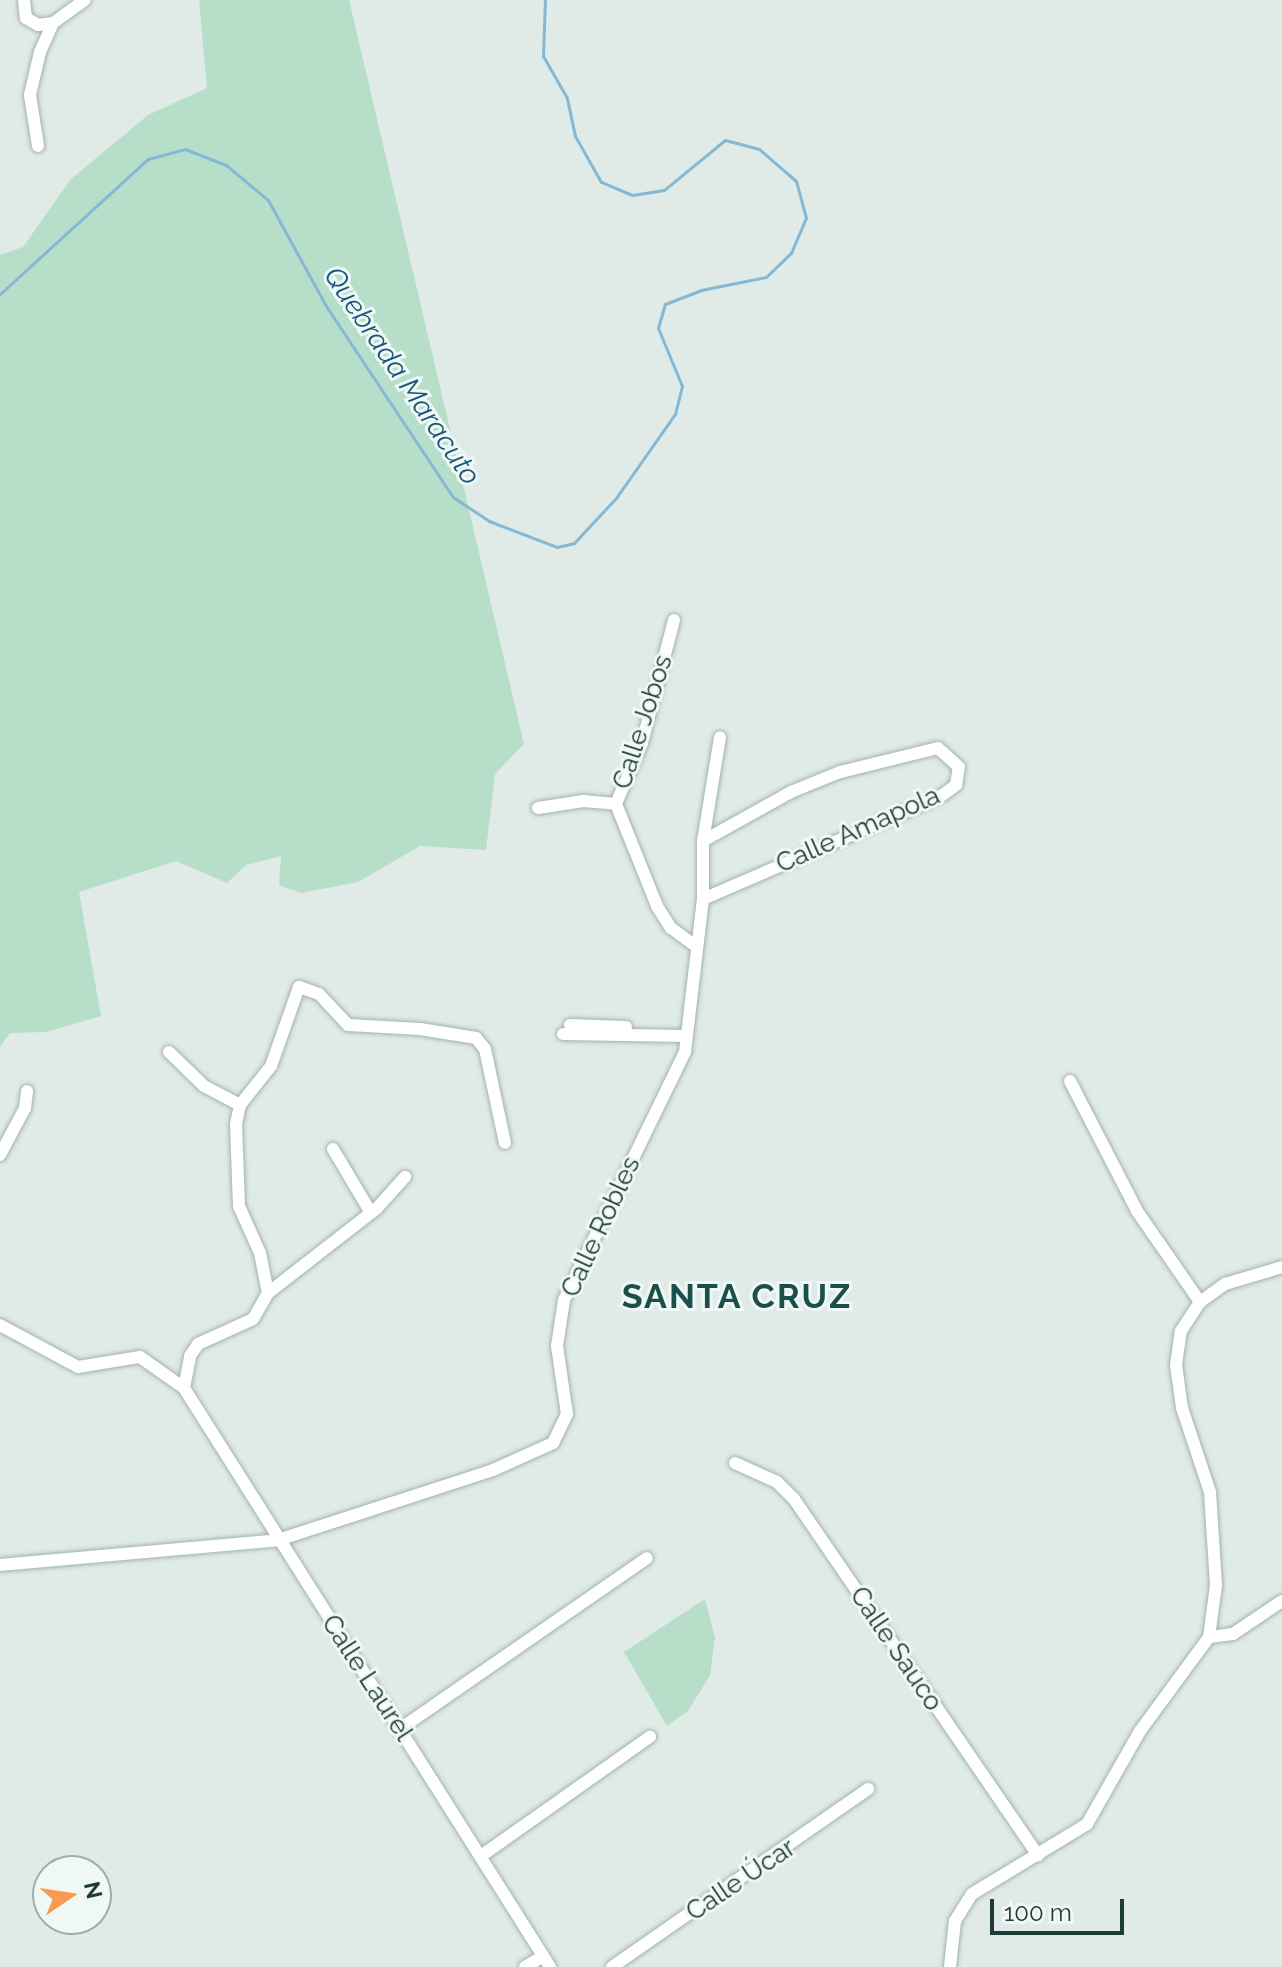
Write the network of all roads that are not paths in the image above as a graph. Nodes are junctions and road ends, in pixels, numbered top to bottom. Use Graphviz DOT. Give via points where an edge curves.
graph roads {
  1 [pos="24,0"];
  2 [pos="85,0"];
  3 [pos="53,23"];
  4 [pos="38,146"];
  5 [pos="674,620"];
  6 [pos="720,737"];
  7 [pos="616,804"];
  8 [pos="538,808"];
  9 [pos="703,841"];
  10 [pos="703,899"];
  11 [pos="694,945"];
  12 [pos="566,1030"];
  13 [pos="687,1033"];
  14 [pos="169,1052"];
  15 [pos="1070,1081"];
  16 [pos="27,1091"];
  17 [pos="240,1105"];
  18 [pos="505,1143"];
  19 [pos="333,1149"];
  20 [pos="0,1155"];
  21 [pos="405,1177"];
  22 [pos="371,1213"];
  23 [pos="1282,1267"];
  24 [pos="268,1293"];
  25 [pos="1200,1302"];
  26 [pos="0,1325"];
  27 [pos="184,1388"];
  28 [pos="735,1463"];
  29 [pos="278,1540"];
  30 [pos="647,1558"];
  31 [pos="0,1565"];
  32 [pos="1282,1601"];
  33 [pos="1209,1637"];
  34 [pos="400,1729"];
  35 [pos="650,1737"];
  36 [pos="868,1789"];
  37 [pos="481,1856"];
  38 [pos="1038,1856"];
  39 [pos="543,1956"];
  40 [pos="525,1967"];
  41 [pos="550,1967"];
  42 [pos="612,1967"];
  43 [pos="950,1967"];
  1 -- 3 [label="street" via="26,18 38,25"];
  2 -- 3 [label="street"];
  3 -- 4 [label="street" via="30,95"];
  5 -- 7 [label="street, Calle Jobos" via="642,743"];
  6 -- 9 [label="street, Calle Robles"];
  7 -- 8 [label="street" via="583,801"];
  7 -- 11 [label="street, Calle Jobos" via="657,906 671,928"];
  9 -- 10 [label="street, Calle Robles"];
  9 -- 10 [label="street, Calle Amapola" via="791,792 840,772 938,748 959,767 956,785 941,796"];
  10 -- 11 [label="street, Calle Robles"];
  11 -- 13 [label="street, Calle Robles"];
  12 -- 13 [label="street"];
  13 -- 29 [label="street, Calle Robles" via="685,1052 564,1300 557,1346 567,1414 553,1443 493,1470"];
  14 -- 17 [label="street" via="204,1086"];
  15 -- 25 [label="street" via="1137,1211"];
  16 -- 20 [label="street" via="25,1108"];
  17 -- 18 [label="street" via="271,1066 299,987 319,994 348,1025 476,1038 485,1049"];
  17 -- 24 [label="street" via="239,1206 260,1253"];
  19 -- 22 [label="street"];
  21 -- 22 [label="street"];
  22 -- 24 [label="street"];
  23 -- 25 [label="street" via="1225,1284"];
  24 -- 27 [label="street" via="253,1319 198,1344"];
  25 -- 33 [label="street" via="1181,1331 1176,1365 1182,1408 1210,1492 1216,1585"];
  26 -- 27 [label="street" via="78,1367 140,1357"];
  27 -- 29 [label="street, Calle Laurel"];
  28 -- 38 [label="street, Calle Sauco" via="777,1482 794,1499"];
  29 -- 31 [label="street, Calle Robles"];
  29 -- 34 [label="street, Calle Laurel"];
  30 -- 34 [label="street"];
  32 -- 33 [label="street" via="1233,1634"];
  33 -- 38 [label="street" via="1140,1731 1087,1824"];
  34 -- 37 [label="street, Calle Laurel"];
  35 -- 37 [label="street"];
  36 -- 42 [label="street, Calle Úcar"];
  37 -- 39 [label="street, Calle Laurel"];
  38 -- 43 [label="street" via="972,1894 955,1921"];
  39 -- 40 [label="street"];
  39 -- 41 [label="street, Calle Laurel"];
}
